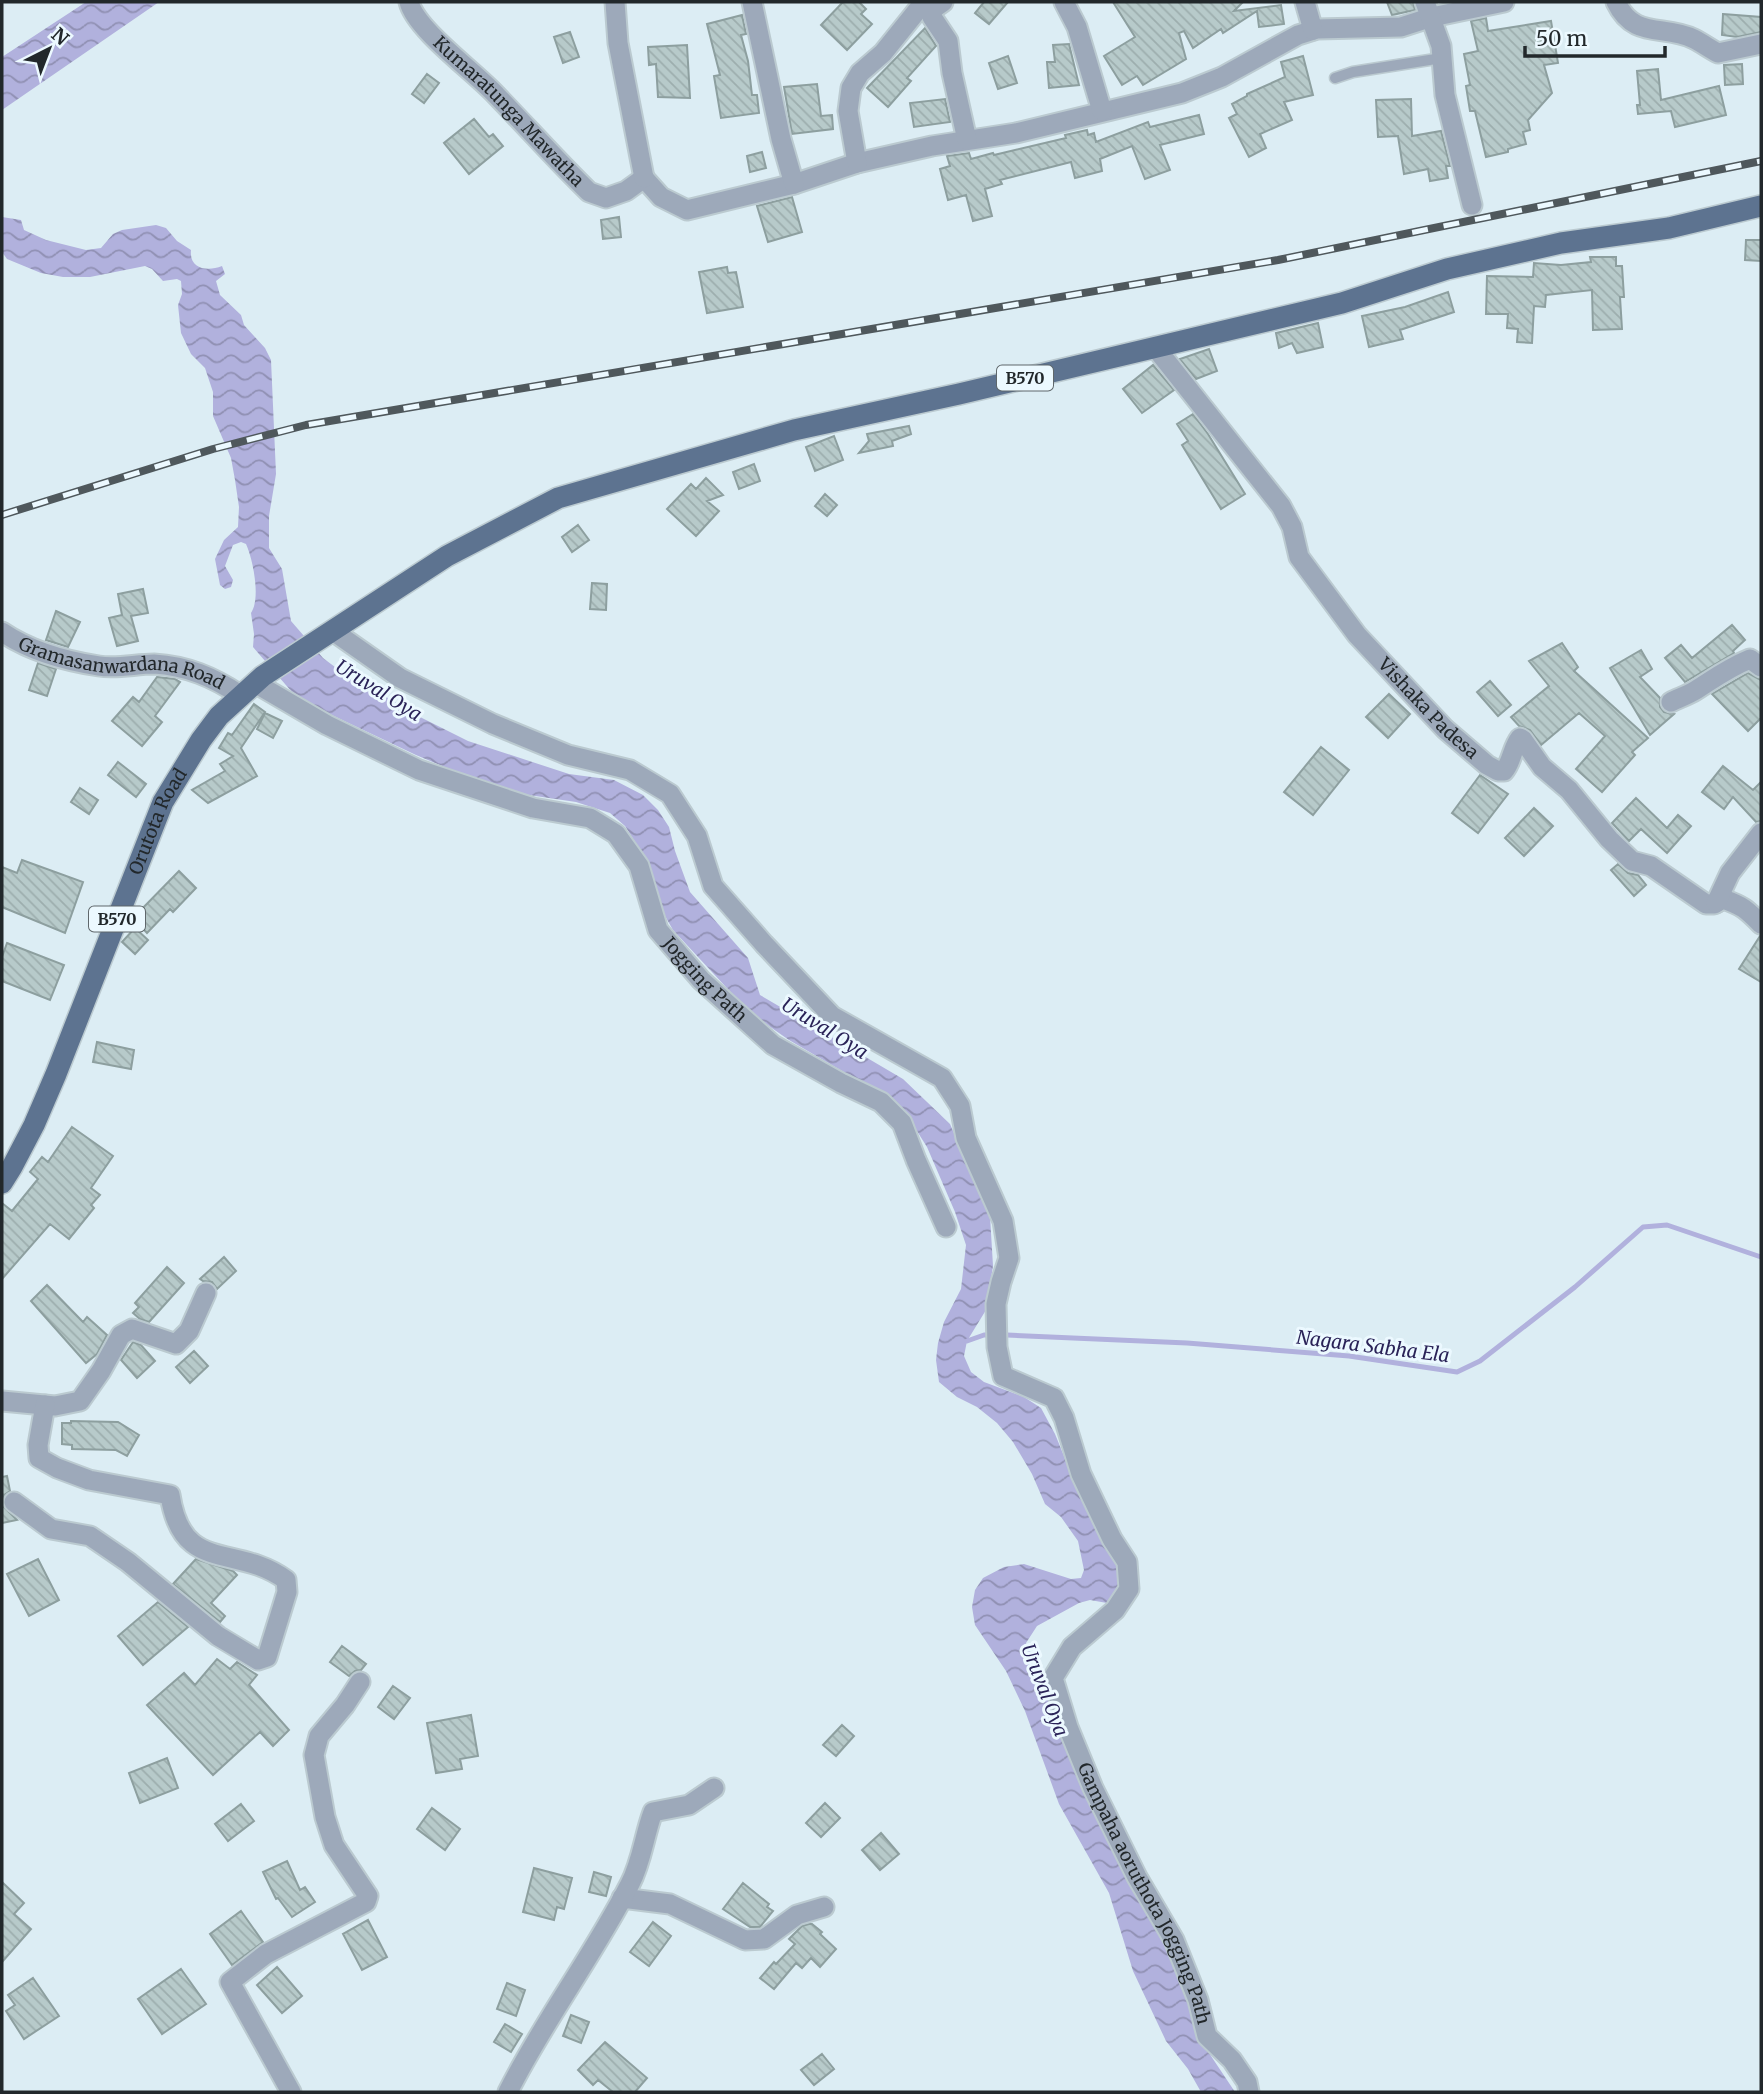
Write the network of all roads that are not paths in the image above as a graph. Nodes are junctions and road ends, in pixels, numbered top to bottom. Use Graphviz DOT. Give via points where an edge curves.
graph roads {
  1 [pos="409,2"];
  2 [pos="615,2"];
  3 [pos="752,2"];
  4 [pos="924,2"];
  5 [pos="943,2"];
  6 [pos="1064,2"];
  7 [pos="1305,2"];
  8 [pos="1504,2"];
  9 [pos="1616,2"];
  10 [pos="1428,9"];
  11 [pos="1313,30"];
  12 [pos="1761,44"];
  13 [pos="1442,58"];
  14 [pos="1335,78"];
  15 [pos="1102,111"];
  16 [pos="967,140"];
  17 [pos="857,163"];
  18 [pos="644,178"];
  19 [pos="793,184"];
  20 [pos="1472,205"];
  21 [pos="1761,206"];
  22 [pos="1155,347"];
  23 [pos="2,632"];
  24 [pos="328,634"];
  25 [pos="1761,667"];
  26 [pos="253,685"];
  27 [pos="1671,702"];
  28 [pos="1761,833"];
  29 [pos="1716,903"];
  30 [pos="1761,924"];
  31 [pos="2,1183"];
  32 [pos="946,1227"];
  33 [pos="206,1293"];
  34 [pos="2,1401"];
  35 [pos="46,1405"];
  36 [pos="13,1502"];
  37 [pos="360,1682"];
  38 [pos="714,1788"];
  39 [pos="622,1898"];
  40 [pos="824,1907"];
  41 [pos="515,2090"];
  42 [pos="290,2092"];
  43 [pos="1249,2092"];
  1 -- 18 [label="street, Kumaratunga Mawatha" via="412,13 589,192 606,198"];
  2 -- 18 [label="street" via="618,43"];
  3 -- 19 [label="street"];
  4 -- 17 [label="street" via="851,88 848,111"];
  5 -- 16 [label="street" via="933,9 932,17 948,41"];
  6 -- 15 [label="street" via="1077,27"];
  7 -- 11 [label="street"];
  8 -- 10 [label="street"];
  9 -- 12 [label="street" via="1638,26 1694,38 1718,53"];
  10 -- 11 [label="street" via="1401,27"];
  10 -- 13 [label="street"];
  11 -- 15 [label="street" via="1222,78 1182,93"];
  13 -- 14 [label="lane"];
  13 -- 20 [label="street" via="1445,95"];
  15 -- 16 [label="street"];
  16 -- 17 [label="street"];
  17 -- 19 [label="street"];
  18 -- 19 [label="street" via="661,197 687,210"];
  21 -- 22 [label="main road, B570" via="1447,269 1342,303"];
  22 -- 24 [label="main road, B570" via="794,430 558,498 447,556"];
  22 -- 29 [label="street, Vishaka Padesa" via="1281,506 1299,557 1322,589 1357,635 1445,729 1498,771 1508,767 1520,738 1632,861 1651,866 1706,904"];
  23 -- 26 [label="street, Gramasanwardana Road" via="51,655 102,667 155,664"];
  24 -- 26 [label="main road, B570"];
  24 -- 43 [label="street, Gampaha aoruthota Jogging Path" via="400,678 481,718 568,755 630,770 670,794 697,836 713,886 832,1016 943,1079 960,1106 966,1138 1003,1222 1009,1258 996,1304 1003,1376 1054,1398 1081,1474 1111,1539 1127,1562 1129,1589 1115,1610 1072,1647 1053,1678 1093,1788 1174,1940 1207,2036 1232,2060"];
  25 -- 27 [label="street" via="1750,659"];
  26 -- 31 [label="main road, Orutota Road / B570" via="207,732 163,802 56,1074"];
  26 -- 32 [label="street, Jogging Path" via="419,770 533,808 590,818 616,834 639,866 658,930 701,980 773,1045 881,1102 902,1123"];
  28 -- 29 [label="street" via="1730,873"];
  29 -- 30 [label="street, Vishaka Padesa" via="1736,902"];
  33 -- 35 [label="street" via="189,1331 176,1344 132,1329 121,1335 80,1401"];
  34 -- 35 [label="street"];
  35 -- 36 [label="street" via="39,1458 89,1480 170,1495 173,1519 189,1543 257,1564 286,1580 287,1592 267,1657 258,1660 218,1636 90,1536 51,1529"];
  37 -- 42 [label="street" via="319,1736 314,1755 334,1844 368,1896 366,1902 266,1954 230,1982"];
  38 -- 39 [label="street" via="690,1805 653,1812 644,1849"];
  39 -- 40 [label="street" via="670,1903 745,1940 764,1939 797,1915"];
  39 -- 41 [label="street"];
}
